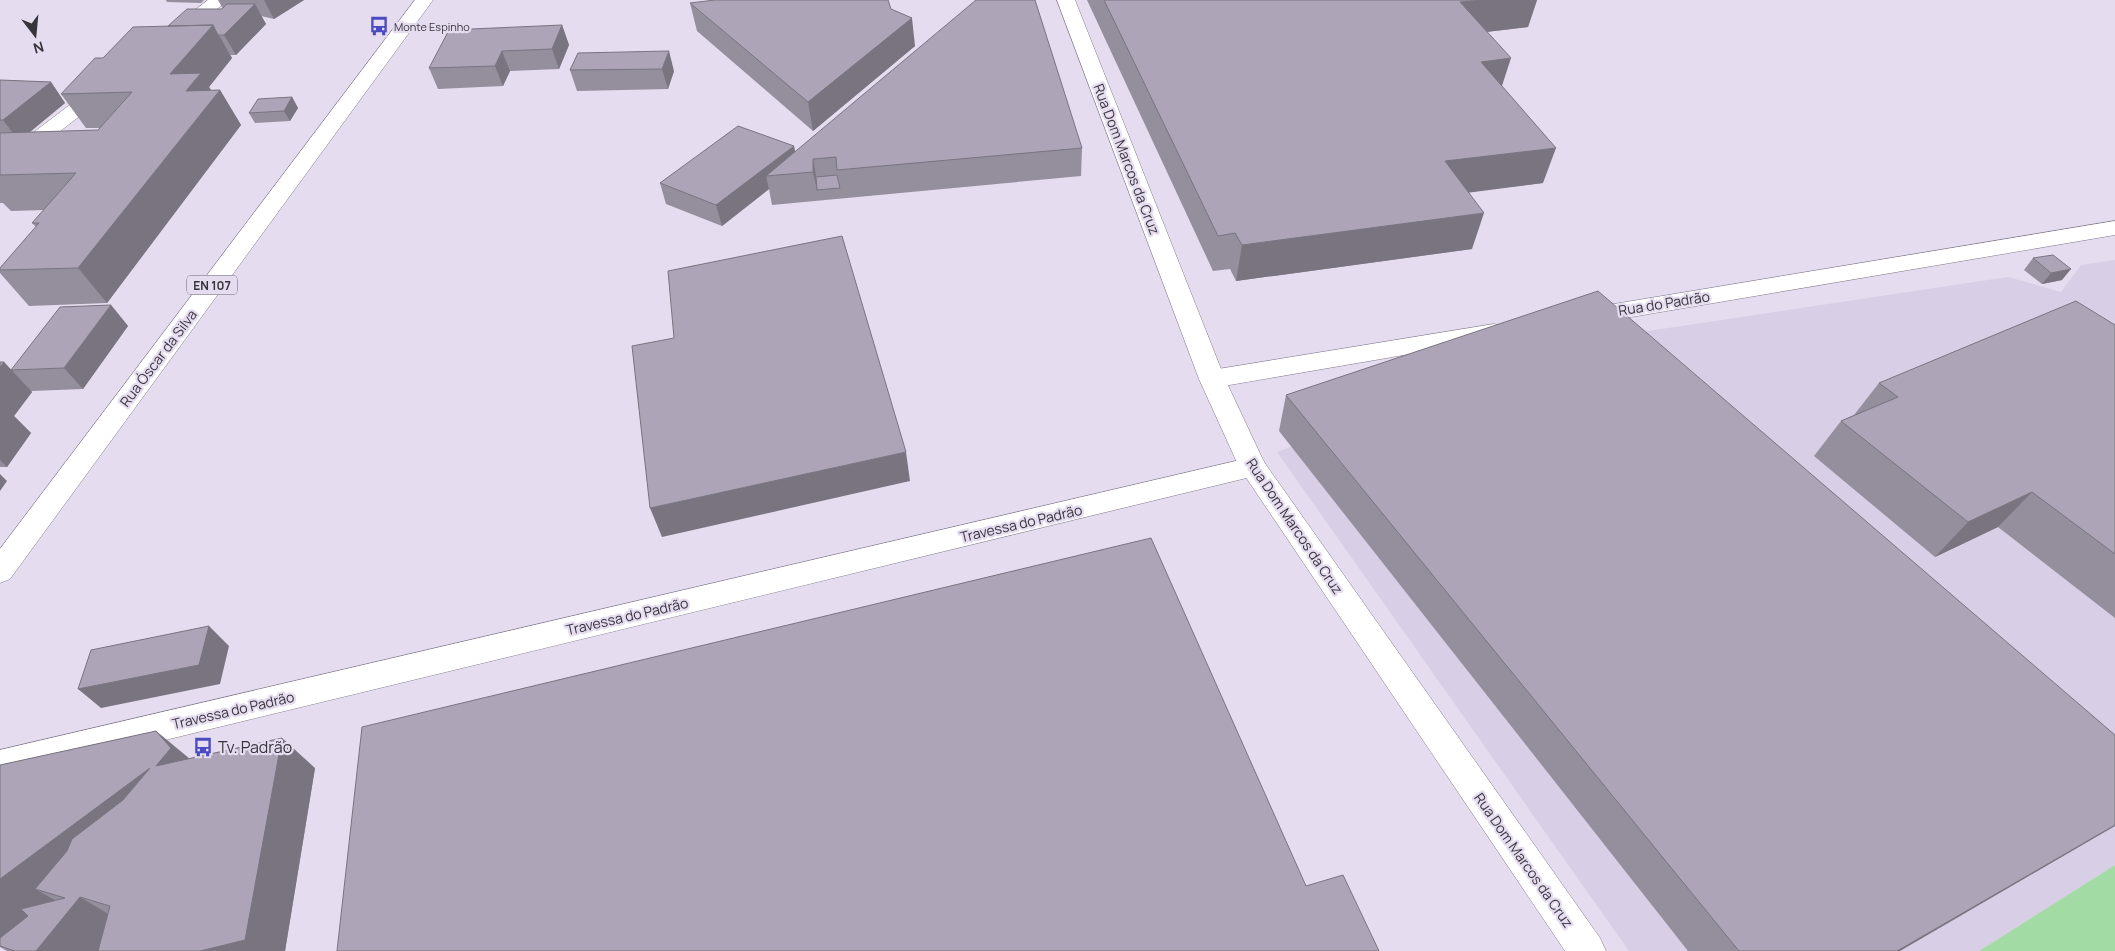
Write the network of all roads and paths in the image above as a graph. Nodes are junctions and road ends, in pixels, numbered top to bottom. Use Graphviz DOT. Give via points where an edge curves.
graph roads {
  1 [pos="219,0"];
  2 [pos="424,0"];
  3 [pos="1066,0"];
  4 [pos="165,42"];
  5 [pos="119,77"];
  6 [pos="0,155"];
  7 [pos="2115,228"];
  8 [pos="1564,320"];
  9 [pos="1515,328"];
  10 [pos="1212,379"];
  11 [pos="1253,468"];
  12 [pos="0,571"];
  13 [pos="0,765"];
  14 [pos="1587,951"];
  1 -- 4 [label="street"];
  2 -- 12 [label="street, Rua Óscar da Silva / EN 107"];
  3 -- 10 [label="street, Rua Dom Marcos da Cruz"];
  5 -- 6 [label="street" via="18,154"];
  7 -- 8 [label="street, Rua do Padrão"];
  9 -- 10 [label="street"];
  10 -- 11 [label="street, Rua Dom Marcos da Cruz"];
  11 -- 13 [label="street, Travessa do Padrão"];
  11 -- 14 [label="street, Rua Dom Marcos da Cruz"];
}
